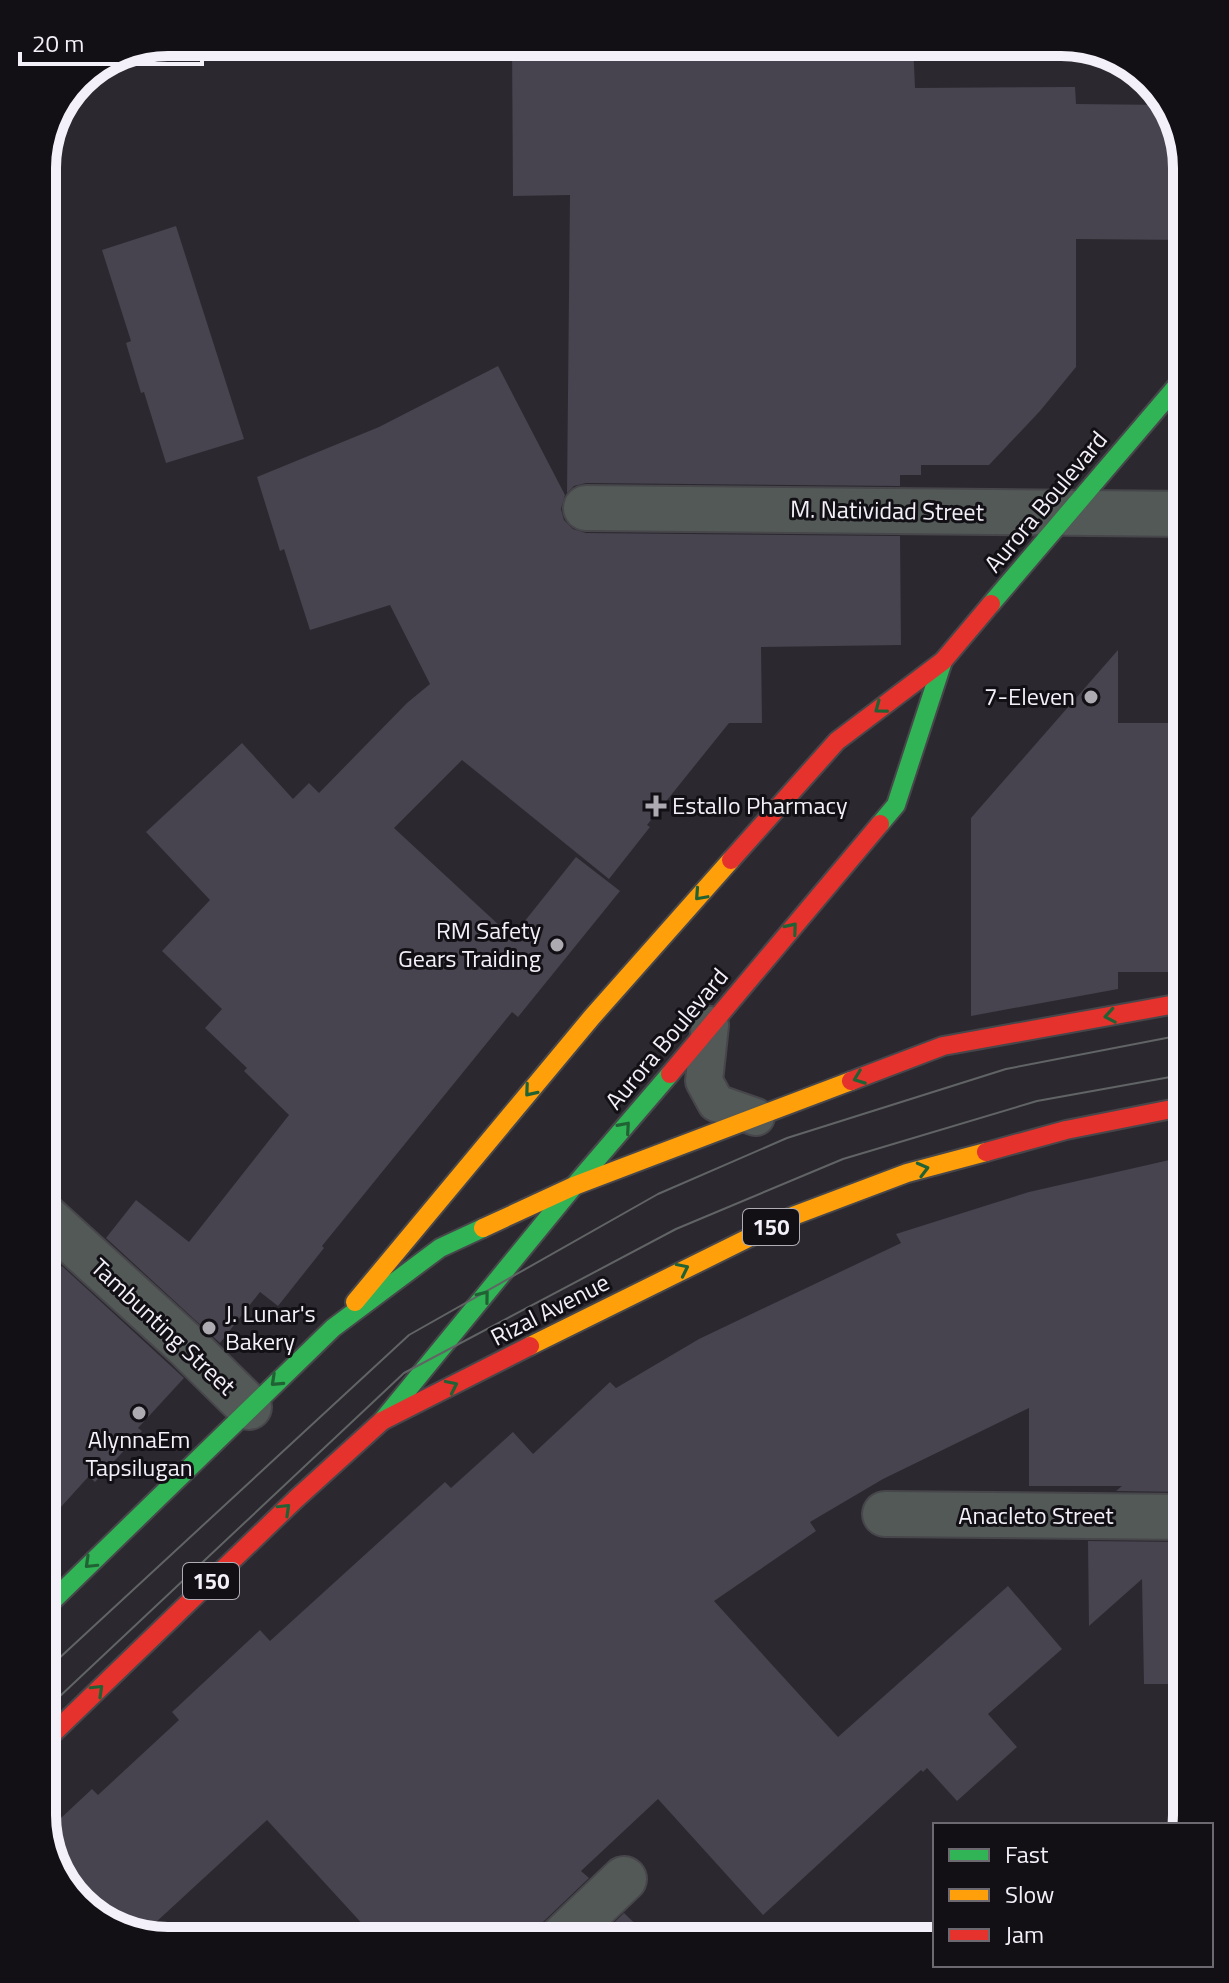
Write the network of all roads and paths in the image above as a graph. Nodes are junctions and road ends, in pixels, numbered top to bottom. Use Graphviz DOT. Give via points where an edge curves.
graph roads {
  1 [pos="1173,390"];
  2 [pos="586,508"];
  3 [pos="1069,512"];
  4 [pos="1173,514"];
  5 [pos="943,661"];
  6 [pos="1173,1005"];
  7 [pos="710,1025"];
  8 [pos="1173,1109"];
  9 [pos="756,1117"];
  10 [pos="574,1186"];
  11 [pos="56,1227"];
  12 [pos="333,1328"];
  13 [pos="249,1407"];
  14 [pos="382,1421"];
  15 [pos="885,1514"];
  16 [pos="1173,1517"];
  17 [pos="56,1597"];
  18 [pos="56,1730"];
  19 [pos="624,1879"];
  20 [pos="574,1927"];
  1 -- 3 [label="main road, Aurora Boulevard"];
  2 -- 3 [label="street, M. Natividad Street"];
  3 -- 4 [label="street, M. Natividad Street"];
  3 -- 5 [label="main road, Aurora Boulevard"];
  7 -- 5 [label="main road, Aurora Boulevard, one-way" via="896,805"];
  5 -- 12 [label="main road, Aurora Boulevard, one-way" via="837,741 592,1017"];
  6 -- 9 [label="main road, one-way" via="943,1046"];
  7 -- 9 [label="lane" via="704,1081 716,1103"];
  10 -- 7 [label="main road, Aurora Boulevard, one-way"];
  14 -- 8 [label="main road, Rizal Avenue / 150, one-way" via="793,1216 907,1173 1066,1130"];
  9 -- 10 [label="main road"];
  10 -- 12 [label="main road" via="440,1248"];
  14 -- 10 [label="main road, Aurora Boulevard, one-way"];
  11 -- 13 [label="street, Tambunting Street"];
  12 -- 13 [label="main road, one-way"];
  13 -- 17 [label="main road, one-way"];
  18 -- 14 [label="main road, Rizal Avenue / 150, one-way"];
  15 -- 16 [label="street, Anacleto Street"];
  19 -- 20 [label="street"];
}
